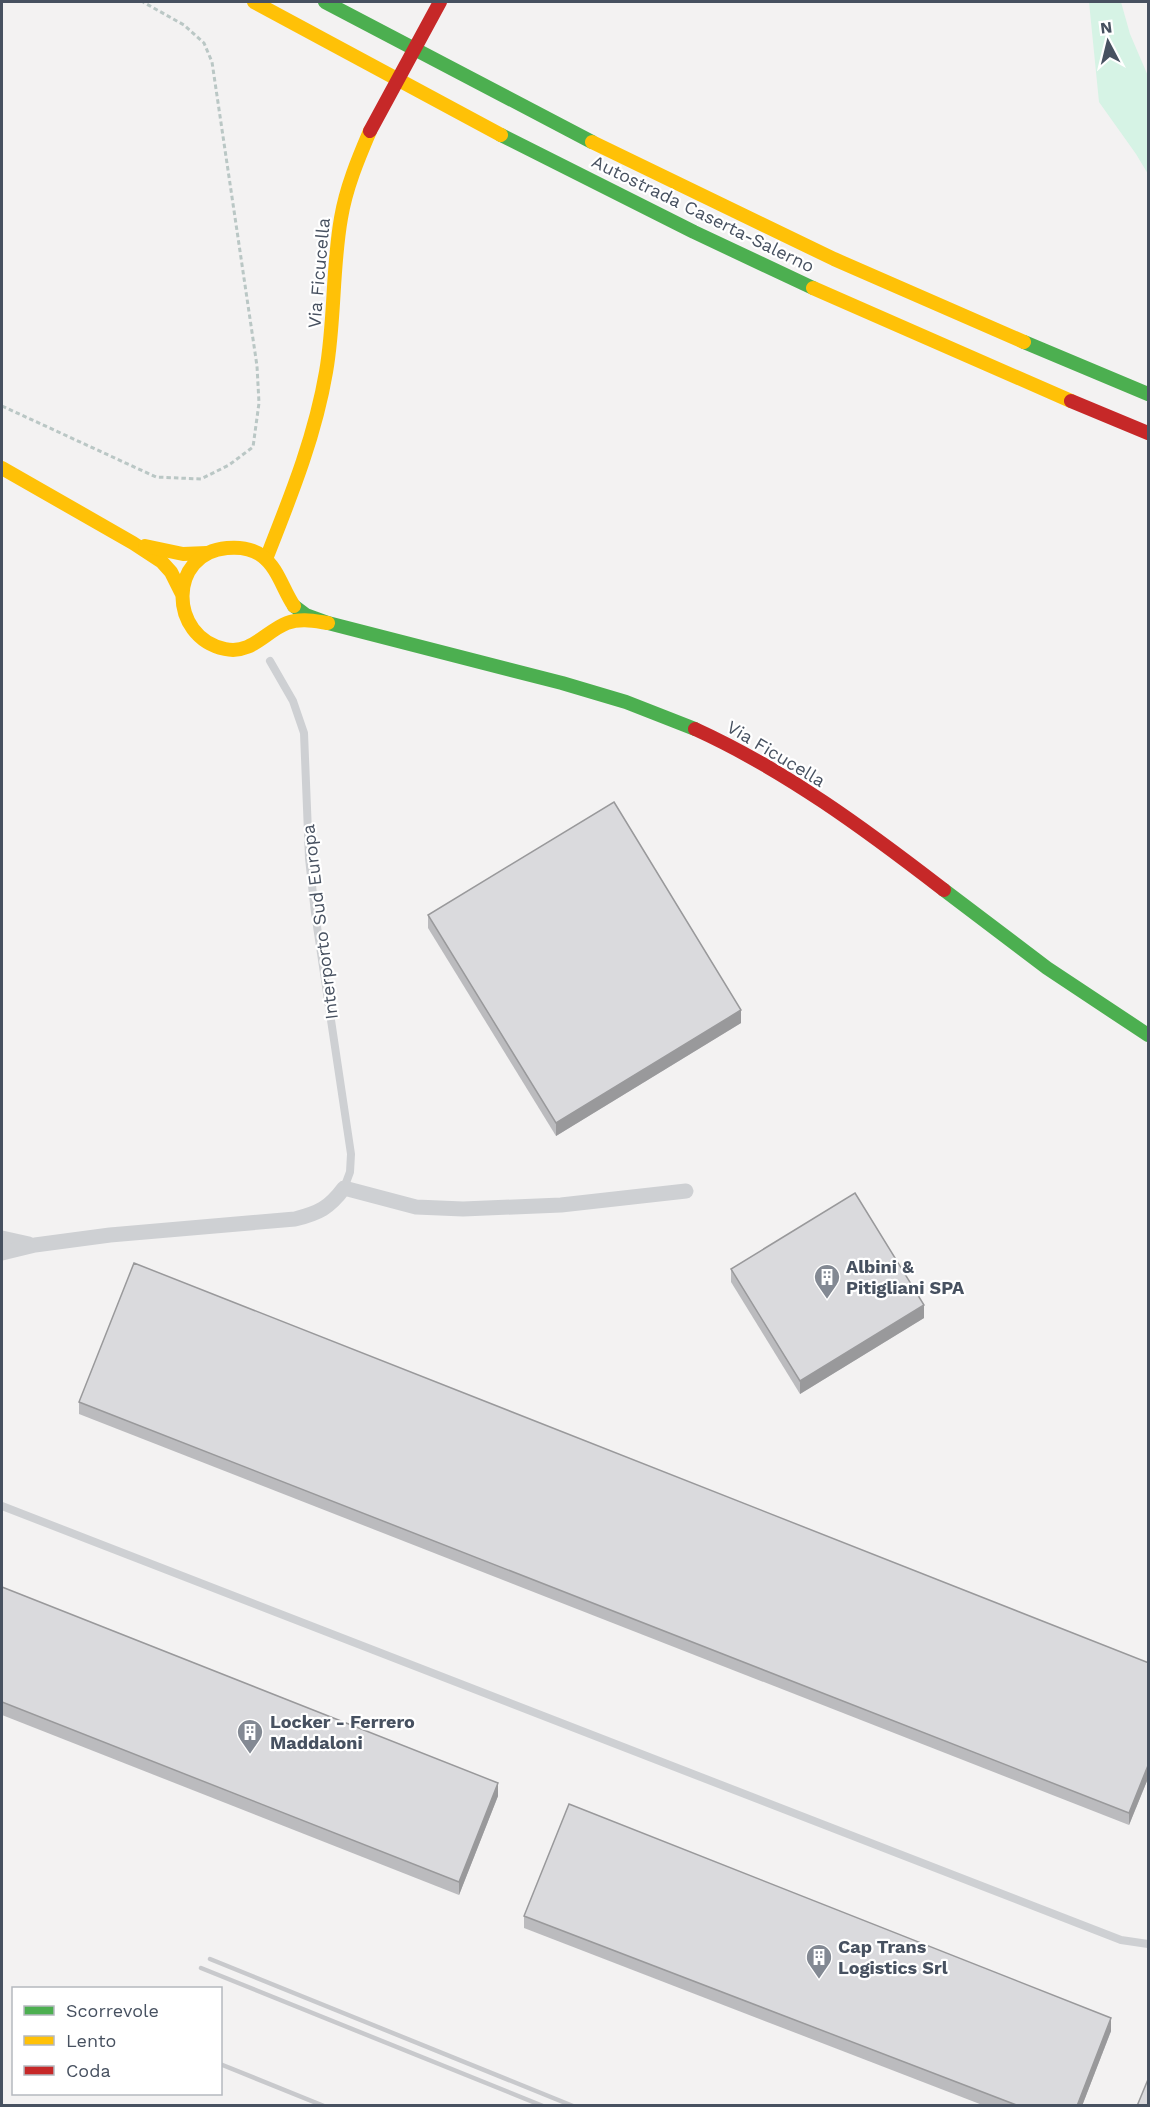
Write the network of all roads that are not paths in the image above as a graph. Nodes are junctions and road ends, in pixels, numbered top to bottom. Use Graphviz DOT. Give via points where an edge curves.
graph roads {
  1 [pos="254,2"];
  2 [pos="325,2"];
  3 [pos="440,2"];
  4 [pos="1149,394"];
  5 [pos="1149,433"];
  6 [pos="2,468"];
  7 [pos="133,543"];
  8 [pos="207,553"];
  9 [pos="266,559"];
  10 [pos="282,583"];
  11 [pos="181,592"];
  12 [pos="328,622"];
  13 [pos="270,634"];
  14 [pos="270,661"];
  15 [pos="1149,1035"];
  16 [pos="344,1188"];
  17 [pos="686,1191"];
  18 [pos="2,1238"];
  19 [pos="35,1245"];
  20 [pos="2,1253"];
  21 [pos="2,1506"];
  22 [pos="1149,1944"];
  1 -- 5 [label="main road, Autostrada Caserta-Salerno" via="432,100 698,233 896,326"];
  2 -- 4 [label="main road, Autostrada Caserta-Salerno" via="553,123 768,228"];
  3 -- 9 [label="main road, Via Ficucella, bridge" via="370,130 347,191 326,376"];
  6 -- 7 [label="main road"];
  7 -- 8 [label="main road" via="183,554"];
  7 -- 11 [label="main road" via="162,562"];
  8 -- 9 [label="main road" via="238,547"];
  8 -- 11 [label="main road" via="186,576"];
  9 -- 10 [label="main road, Via Ficucella"];
  10 -- 12 [label="main road, Via Ficucella" via="302,613"];
  10 -- 13 [label="main road" via="283,611"];
  11 -- 13 [label="main road, Via Ficucella" via="187,624 211,646 244,649"];
  12 -- 13 [label="main road, Via Ficucella" via="296,621"];
  12 -- 15 [label="main road, Via Ficucella" via="619,699 688,725 750,756 830,807 1052,971"];
  14 -- 16 [label="lane, Interporto Sud Europa" via="293,701 304,734 315,913 351,1154"];
  16 -- 17 [label="street" via="416,1207 463,1209 561,1205"];
  16 -- 19 [label="street" via="332,1204 316,1214 295,1219"];
  18 -- 19 [label="street"];
  19 -- 20 [label="street"];
  21 -- 22 [label="lane" via="1121,1940"];
}
